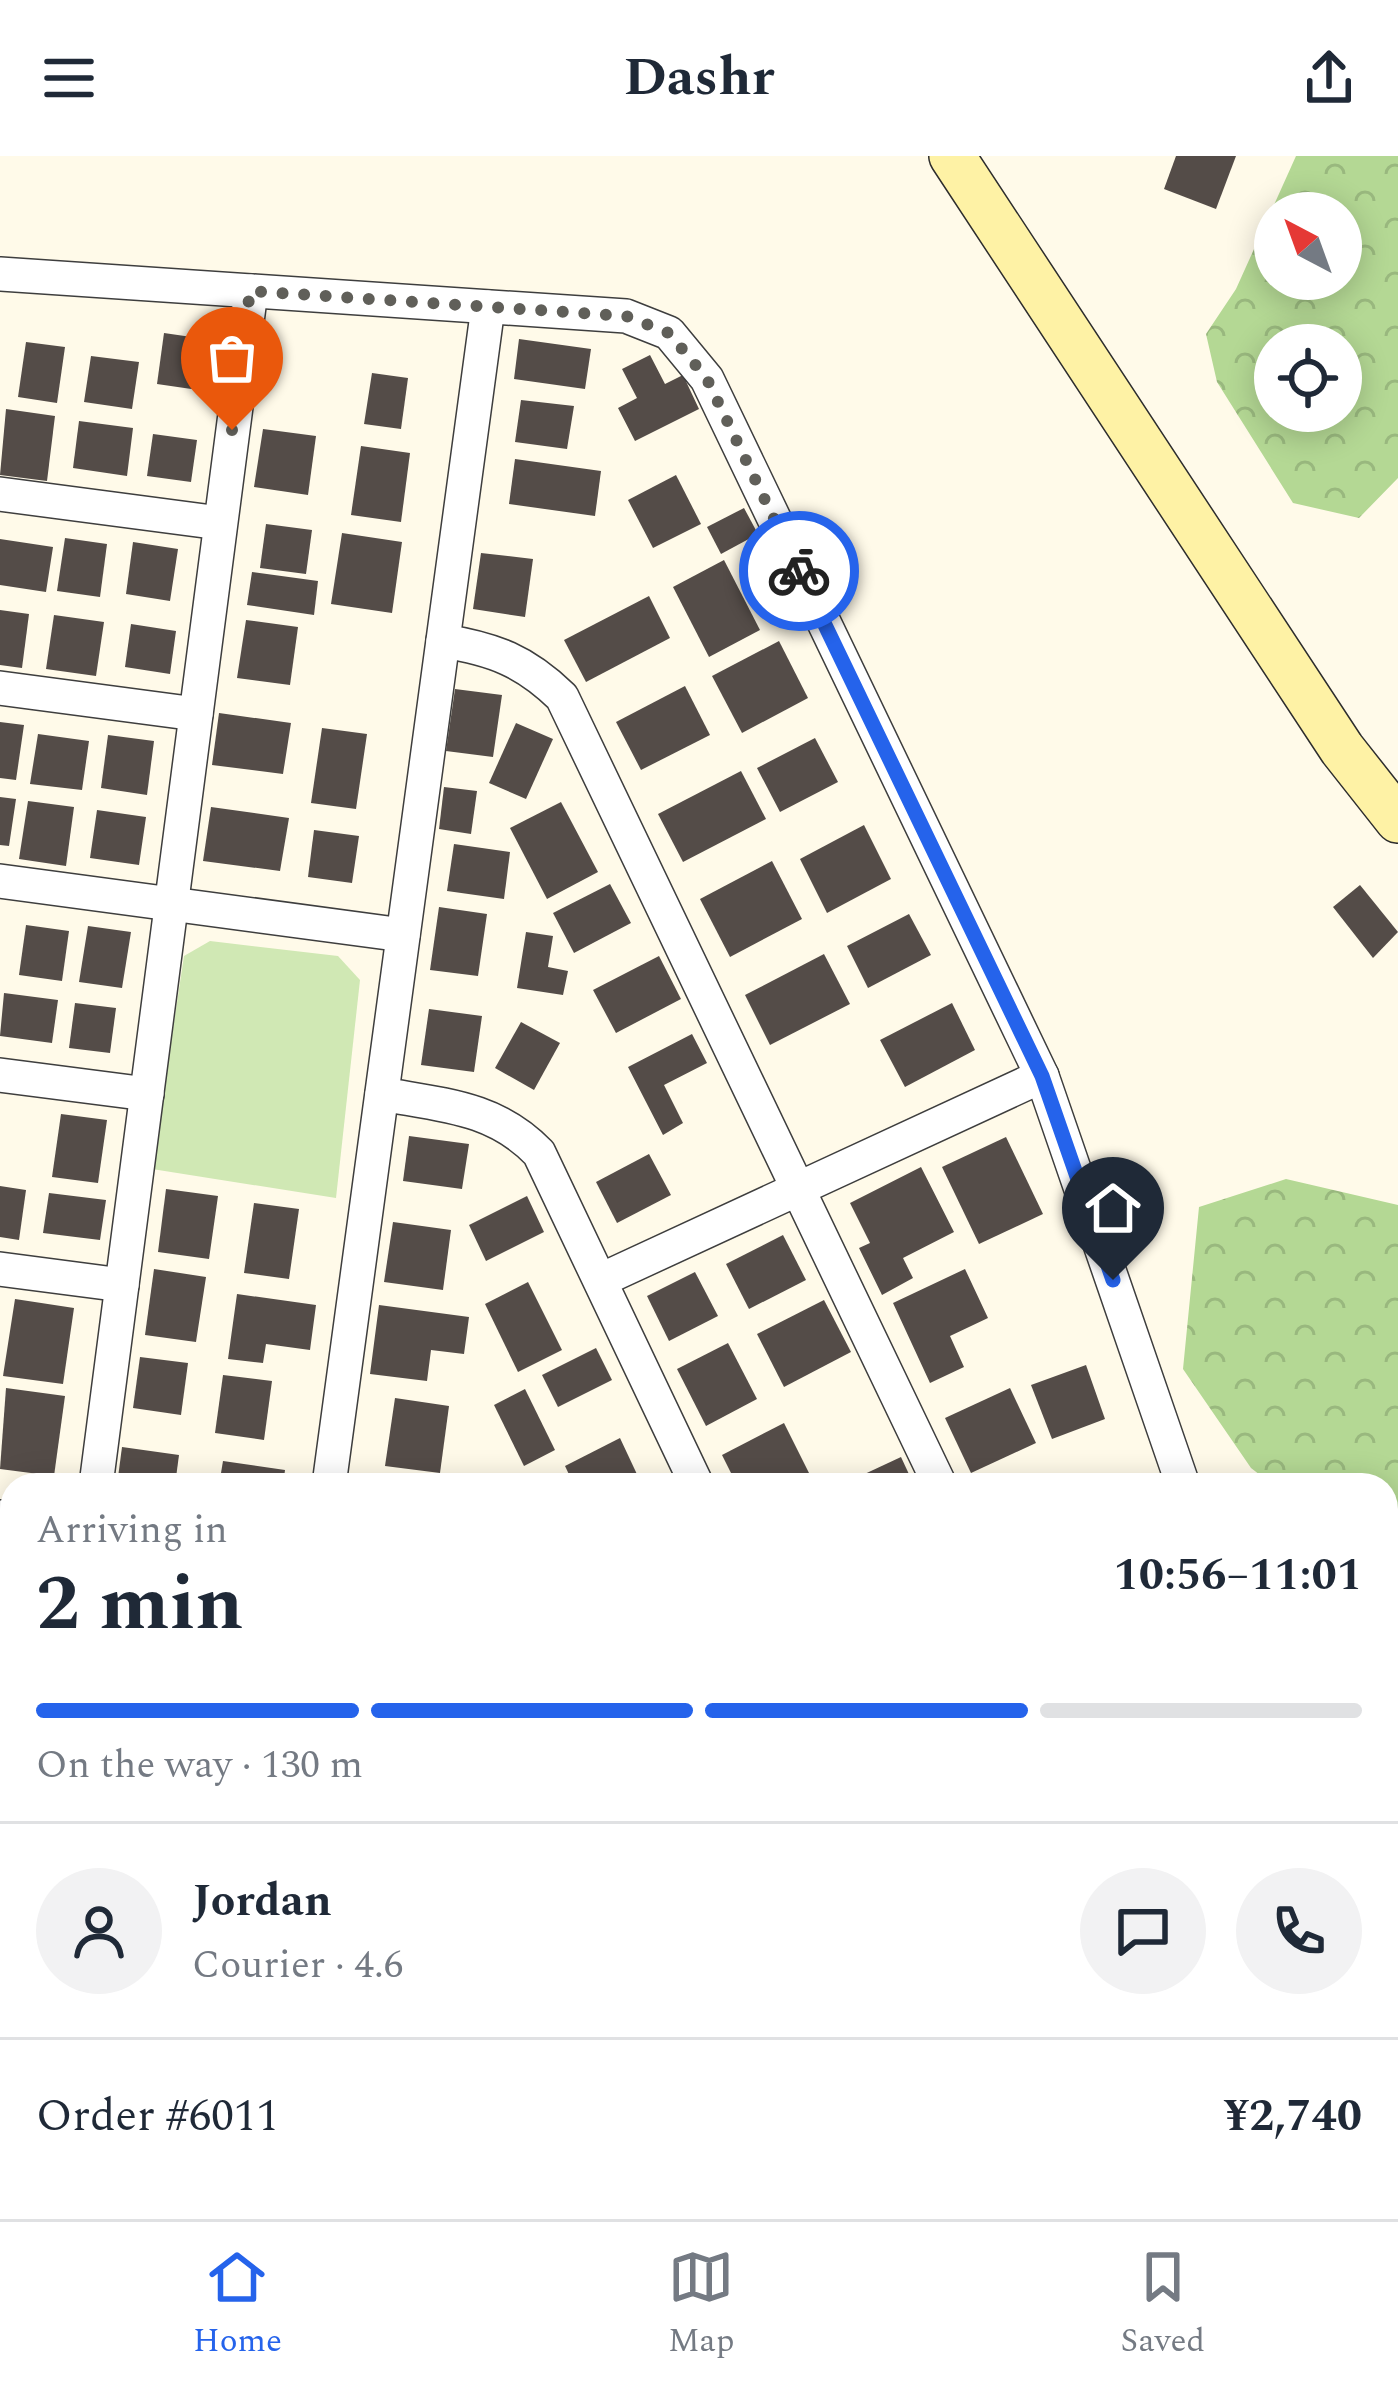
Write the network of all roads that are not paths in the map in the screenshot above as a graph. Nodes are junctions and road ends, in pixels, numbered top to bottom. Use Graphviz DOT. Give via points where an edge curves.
graph roads {
  1 [pos="952,156"];
  2 [pos="0,274"];
  3 [pos="250,291"];
  4 [pos="488,307"];
  5 [pos="0,494"];
  6 [pos="220,523"];
  7 [pos="443,640"];
  8 [pos="0,688"];
  9 [pos="196,714"];
  10 [pos="1398,820"];
  11 [pos="0,881"];
  12 [pos="171,904"];
  13 [pos="403,935"];
  14 [pos="0,1075"];
  15 [pos="1042,1076"];
  16 [pos="147,1094"];
  17 [pos="382,1094"];
  18 [pos="798,1189"];
  19 [pos="0,1269"];
  20 [pos="601,1280"];
  21 [pos="122,1285"];
  22 [pos="98,1473"];
  23 [pos="331,1473"];
  24 [pos="692,1473"];
  25 [pos="934,1473"];
  26 [pos="1179,1473"];
  1 -- 10 [label="street" via="1342,749"];
  2 -- 3 [label="street"];
  3 -- 4 [label="street"];
  3 -- 6 [label="street"];
  4 -- 7 [label="street"];
  4 -- 15 [label="street" via="626,316 669,333 707,379"];
  5 -- 6 [label="street"];
  6 -- 9 [label="street"];
  7 -- 13 [label="street"];
  7 -- 18 [label="street" via="492,648 530,666 562,697"];
  8 -- 9 [label="street"];
  9 -- 12 [label="street"];
  11 -- 12 [label="street"];
  12 -- 13 [label="street"];
  12 -- 16 [label="street"];
  13 -- 17 [label="street"];
  14 -- 16 [label="street"];
  15 -- 18 [label="street"];
  15 -- 26 [label="street"];
  16 -- 21 [label="street"];
  17 -- 20 [label="street" via="484,1112 515,1128 539,1153"];
  17 -- 23 [label="street"];
  18 -- 20 [label="street"];
  18 -- 25 [label="street"];
  19 -- 21 [label="street"];
  20 -- 24 [label="street"];
  21 -- 22 [label="street"];
}
